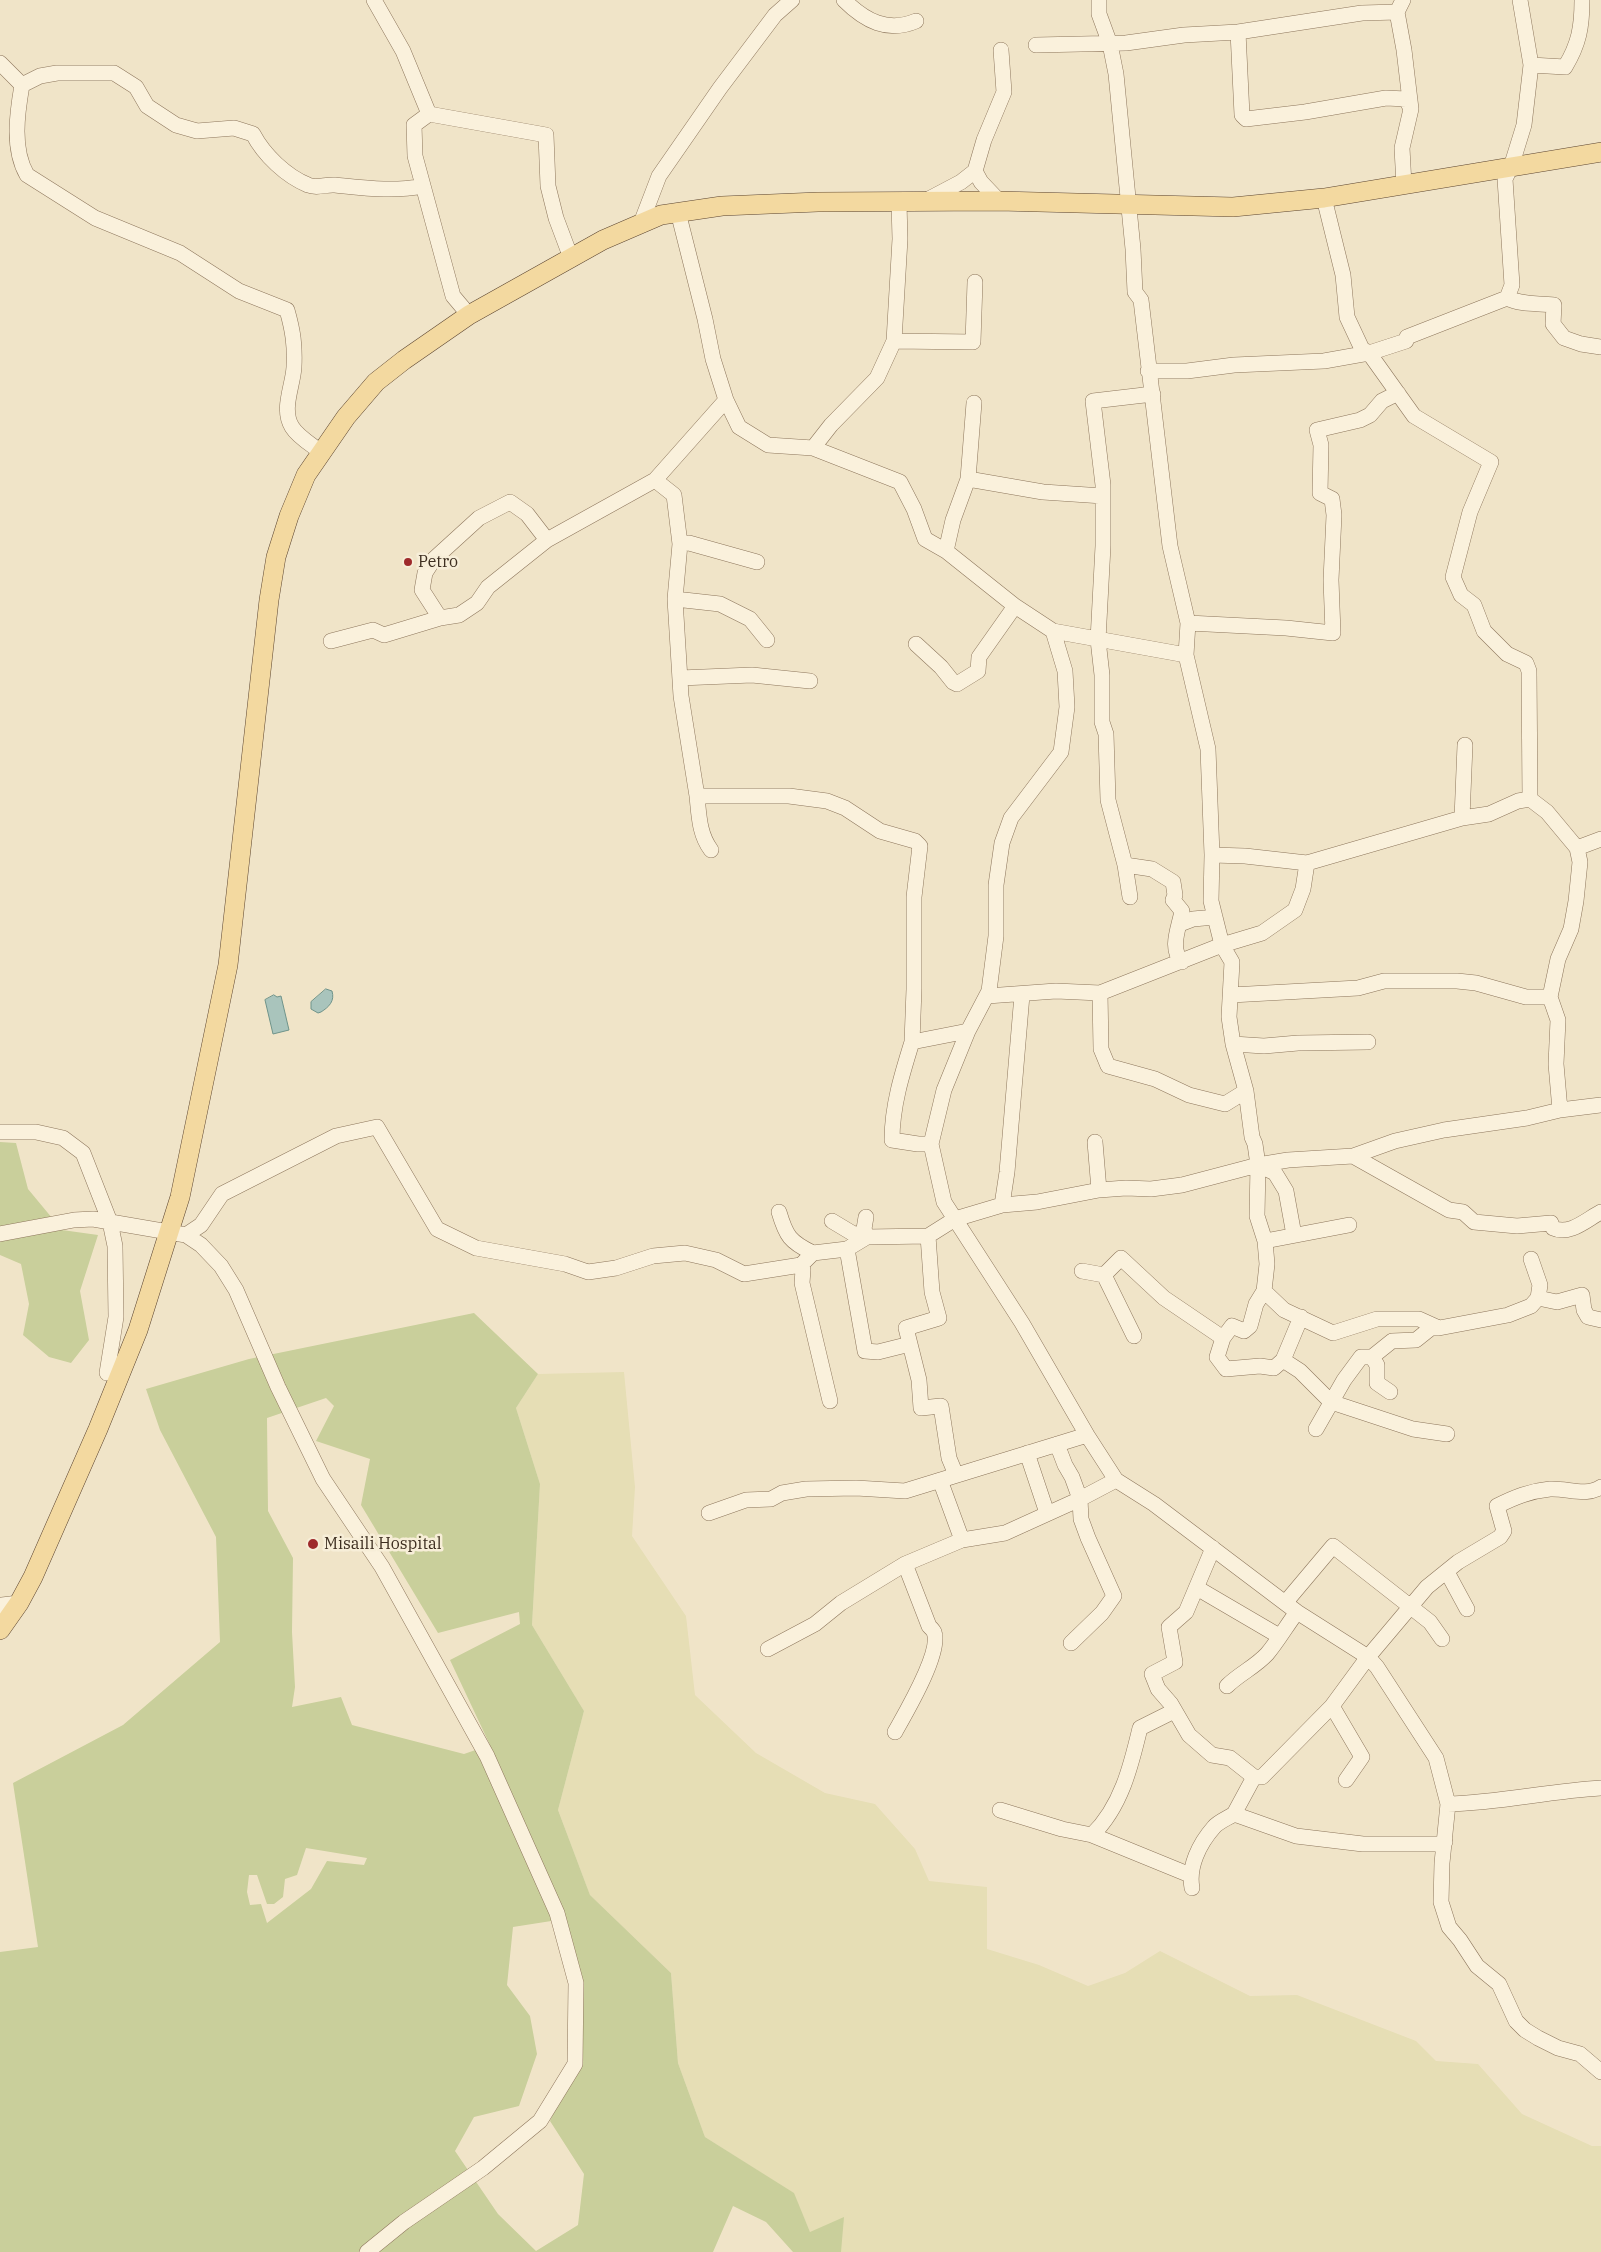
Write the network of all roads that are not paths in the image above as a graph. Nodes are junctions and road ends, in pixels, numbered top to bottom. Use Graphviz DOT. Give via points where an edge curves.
graph roads {
  1 [pos="374,0"];
  2 [pos="792,0"];
  3 [pos="844,0"];
  4 [pos="1099,0"];
  5 [pos="1520,0"];
  6 [pos="1582,0"];
  7 [pos="1400,6"];
  8 [pos="916,20"];
  9 [pos="1238,32"];
  10 [pos="1110,44"];
  11 [pos="1036,45"];
  12 [pos="1001,50"];
  13 [pos="0,63"];
  14 [pos="1531,65"];
  15 [pos="22,85"];
  16 [pos="1411,109"];
  17 [pos="429,114"];
  18 [pos="1601,152"];
  19 [pos="1511,167"];
  20 [pos="975,171"];
  21 [pos="1404,185"];
  22 [pos="423,186"];
  23 [pos="1324,198"];
  24 [pos="999,201"];
  25 [pos="922,202"];
  26 [pos="899,203"];
  27 [pos="1129,204"];
  28 [pos="678,212"];
  29 [pos="641,223"];
  30 [pos="571,258"];
  31 [pos="975,282"];
  32 [pos="1507,298"];
  33 [pos="469,315"];
  34 [pos="894,341"];
  35 [pos="1601,346"];
  36 [pos="1369,353"];
  37 [pos="1148,371"];
  38 [pos="1398,393"];
  39 [pos="1153,394"];
  40 [pos="726,400"];
  41 [pos="974,403"];
  42 [pos="813,448"];
  43 [pos="320,452"];
  44 [pos="968,479"];
  45 [pos="655,480"];
  46 [pos="1103,496"];
  47 [pos="547,540"];
  48 [pos="680,544"];
  49 [pos="946,551"];
  50 [pos="757,562"];
  51 [pos="675,599"];
  52 [pos="1015,606"];
  53 [pos="440,618"];
  54 [pos="1188,624"];
  55 [pos="1053,631"];
  56 [pos="767,640"];
  57 [pos="1098,640"];
  58 [pos="331,641"];
  59 [pos="916,644"];
  60 [pos="1186,655"];
  61 [pos="680,678"];
  62 [pos="810,681"];
  63 [pos="1465,744"];
  64 [pos="697,796"];
  65 [pos="1530,799"];
  66 [pos="1462,818"];
  67 [pos="1601,839"];
  68 [pos="1577,848"];
  69 [pos="711,850"];
  70 [pos="1212,855"];
  71 [pos="1307,863"];
  72 [pos="1125,865"];
  73 [pos="1130,897"];
  74 [pos="1215,917"];
  75 [pos="1180,924"];
  76 [pos="1222,945"];
  77 [pos="1182,962"];
  78 [pos="1100,993"];
  79 [pos="1022,995"];
  80 [pos="1231,995"];
  81 [pos="987,996"];
  82 [pos="1550,997"];
  83 [pos="968,1031"];
  84 [pos="912,1042"];
  85 [pos="1368,1042"];
  86 [pos="1233,1044"];
  87 [pos="1246,1091"];
  88 [pos="1601,1105"];
  89 [pos="1560,1110"];
  90 [pos="0,1132"];
  91 [pos="1095,1142"];
  92 [pos="931,1144"];
  93 [pos="1353,1156"];
  94 [pos="1258,1165"];
  95 [pos="1099,1190"];
  96 [pos="1002,1205"];
  97 [pos="779,1212"];
  98 [pos="1601,1212"];
  99 [pos="866,1217"];
  100 [pos="955,1218"];
  101 [pos="832,1221"];
  102 [pos="110,1222"];
  103 [pos="1349,1225"];
  104 [pos="0,1234"];
  105 [pos="177,1234"];
  106 [pos="1294,1235"];
  107 [pos="928,1236"];
  108 [pos="867,1237"];
  109 [pos="1265,1240"];
  110 [pos="847,1249"];
  111 [pos="812,1253"];
  112 [pos="1531,1259"];
  113 [pos="801,1265"];
  114 [pos="1082,1271"];
  115 [pos="1104,1276"];
  116 [pos="1264,1291"];
  117 [pos="1538,1298"];
  118 [pos="1301,1317"];
  119 [pos="1601,1320"];
  120 [pos="1439,1328"];
  121 [pos="1134,1336"];
  122 [pos="1223,1338"];
  123 [pos="910,1344"];
  124 [pos="1372,1357"];
  125 [pos="1283,1360"];
  126 [pos="107,1373"];
  127 [pos="1390,1392"];
  128 [pos="830,1401"];
  129 [pos="1331,1402"];
  130 [pos="1316,1429"];
  131 [pos="1087,1434"];
  132 [pos="1447,1434"];
  133 [pos="1057,1444"];
  134 [pos="1027,1453"];
  135 [pos="956,1475"];
  136 [pos="940,1480"];
  137 [pos="1116,1480"];
  138 [pos="1601,1487"];
  139 [pos="1080,1499"];
  140 [pos="709,1513"];
  141 [pos="1047,1513"];
  142 [pos="962,1540"];
  143 [pos="1213,1548"];
  144 [pos="905,1564"];
  145 [pos="1447,1572"];
  146 [pos="1197,1588"];
  147 [pos="20,1603"];
  148 [pos="1411,1606"];
  149 [pos="0,1607"];
  150 [pos="1291,1607"];
  151 [pos="1467,1609"];
  152 [pos="0,1630"];
  153 [pos="1279,1636"];
  154 [pos="1442,1639"];
  155 [pos="1070,1643"];
  156 [pos="768,1649"];
  157 [pos="1368,1657"];
  158 [pos="1227,1686"];
  159 [pos="1332,1706"];
  160 [pos="1174,1712"];
  161 [pos="895,1732"];
  162 [pos="1254,1777"];
  163 [pos="1346,1780"];
  164 [pos="1601,1788"];
  165 [pos="1448,1804"];
  166 [pos="1000,1810"];
  167 [pos="1234,1814"];
  168 [pos="1092,1835"];
  169 [pos="1445,1842"];
  170 [pos="1601,2072"];
  171 [pos="367,2252"];
  1 -- 17 [label="street" via="403,51"];
  2 -- 29 [label="street" via="775,15 659,176"];
  3 -- 8 [label="street" via="887,27 903,26"];
  4 -- 10 [label="street"];
  5 -- 14 [label="street"];
  6 -- 14 [label="street" via="1577,45 1565,67"];
  7 -- 9 [label="street"];
  7 -- 16 [label="street"];
  9 -- 10 [label="street"];
  9 -- 16 [label="street" via="1242,114 1246,119 1386,98 1406,100"];
  10 -- 11 [label="street"];
  10 -- 27 [label="street"];
  12 -- 20 [label="street" via="1004,92"];
  13 -- 15 [label="street"];
  14 -- 19 [label="street" via="1524,125"];
  15 -- 22 [label="street" via="40,76 57,73 114,73 136,86 147,106 176,125 197,131 234,128 253,134 261,149 309,186 382,190"];
  15 -- 43 [label="street" via="17,113 18,146 20,164 27,175 95,218 180,253 239,291 286,310 294,335 288,418 292,429"];
  16 -- 21 [label="street" via="1402,148"];
  17 -- 22 [label="street" via="414,125 415,156"];
  17 -- 30 [label="street" via="546,135 548,186"];
  18 -- 19 [label="main road"];
  19 -- 21 [label="main road"];
  19 -- 32 [label="street" via="1505,178 1512,285"];
  20 -- 24 [label="street"];
  20 -- 25 [label="street" via="962,182"];
  21 -- 23 [label="main road"];
  22 -- 33 [label="street" via="453,296"];
  23 -- 27 [label="main road" via="1233,207"];
  23 -- 36 [label="street" via="1343,275 1347,317 1362,349"];
  24 -- 25 [label="main road"];
  24 -- 27 [label="main road"];
  25 -- 26 [label="main road"];
  26 -- 28 [label="main road" via="818,202 722,206"];
  26 -- 34 [label="street"];
  27 -- 37 [label="street" via="1135,292 1141,300"];
  28 -- 29 [label="main road"];
  28 -- 40 [label="street"];
  29 -- 30 [label="main road"];
  30 -- 33 [label="main road"];
  31 -- 34 [label="street" via="973,342"];
  32 -- 35 [label="street" via="1518,303 1554,305 1553,324 1564,338"];
  32 -- 36 [label="street" via="1407,337 1406,341"];
  33 -- 43 [label="main road" via="376,382"];
  34 -- 42 [label="street" via="877,378"];
  36 -- 37 [label="street" via="1324,361"];
  36 -- 38 [label="street"];
  37 -- 39 [label="street"];
  38 -- 54 [label="street" via="1382,401 1370,415 1360,420 1317,430 1321,445 1320,494 1332,499 1334,515 1333,633"];
  38 -- 65 [label="street" via="1414,416 1491,462 1470,512 1453,577 1461,595 1474,605 1484,631 1507,654 1526,663 1529,671"];
  39 -- 46 [label="street" via="1093,401"];
  39 -- 54 [label="street" via="1170,546"];
  40 -- 42 [label="street" via="739,427 768,445"];
  40 -- 45 [label="street"];
  41 -- 44 [label="street"];
  42 -- 49 [label="street" via="900,482 925,540"];
  43 -- 105 [label="main road" via="306,475 276,557 228,965 180,1197"];
  44 -- 46 [label="street" via="1043,492"];
  44 -- 49 [label="street"];
  45 -- 47 [label="street"];
  45 -- 48 [label="street" via="674,496"];
  46 -- 57 [label="street"];
  47 -- 53 [label="street" via="488,587 477,603 459,615"];
  47 -- 53 [label="street" via="527,514 510,502 479,518 434,559 425,573 422,590"];
  48 -- 50 [label="street" via="689,543"];
  48 -- 51 [label="street"];
  49 -- 52 [label="street"];
  51 -- 56 [label="street" via="720,604 750,619"];
  51 -- 61 [label="street"];
  52 -- 55 [label="street"];
  52 -- 59 [label="street" via="979,657 978,671 957,684"];
  53 -- 58 [label="street" via="384,635 373,630"];
  54 -- 60 [label="street"];
  55 -- 57 [label="street"];
  55 -- 81 [label="street" via="1065,671 1066,707 1061,752 1011,818 1002,843 996,885 996,936"];
  57 -- 60 [label="street"];
  57 -- 72 [label="street" via="1108,800"];
  60 -- 70 [label="street" via="1208,749"];
  61 -- 62 [label="street" via="752,675"];
  61 -- 64 [label="street"];
  63 -- 66 [label="street"];
  64 -- 69 [label="street" via="704,841"];
  64 -- 84 [label="street" via="789,796 827,801 880,830 915,841 920,846 914,897"];
  65 -- 66 [label="street" via="1489,814"];
  65 -- 68 [label="street" via="1548,812"];
  66 -- 71 [label="street"];
  67 -- 68 [label="street"];
  68 -- 82 [label="street" via="1580,862 1571,929 1558,959"];
  70 -- 71 [label="street"];
  70 -- 74 [label="street" via="1211,901"];
  71 -- 76 [label="street" via="1296,910 1262,933"];
  72 -- 73 [label="street"];
  72 -- 75 [label="street" via="1152,869 1173,882 1173,900 1182,911"];
  74 -- 75 [label="street" via="1193,918"];
  74 -- 76 [label="street"];
  75 -- 77 [label="street" via="1174,945"];
  76 -- 77 [label="street"];
  76 -- 80 [label="street" via="1232,962"];
  77 -- 78 [label="street"];
  78 -- 79 [label="street" via="1056,991"];
  78 -- 87 [label="street" via="1101,1049 1108,1066 1155,1079 1188,1095 1225,1104"];
  79 -- 81 [label="street"];
  79 -- 96 [label="street"];
  80 -- 82 [label="street" via="1358,988 1384,981 1457,981 1526,997"];
  80 -- 86 [label="street" via="1229,1018"];
  81 -- 83 [label="street"];
  82 -- 89 [label="street" via="1558,1020 1556,1064"];
  83 -- 84 [label="street"];
  83 -- 92 [label="street" via="944,1090"];
  84 -- 92 [label="street" via="899,1081 892,1140"];
  85 -- 86 [label="street"];
  86 -- 87 [label="street"];
  87 -- 94 [label="street" via="1247,1115"];
  88 -- 89 [label="street"];
  89 -- 93 [label="street" via="1403,1139"];
  90 -- 102 [label="street" via="36,1132 63,1138 84,1152"];
  91 -- 95 [label="street"];
  92 -- 100 [label="street" via="944,1202"];
  93 -- 94 [label="street"];
  93 -- 98 [label="street" via="1449,1210 1462,1212 1474,1222 1517,1226 1551,1223 1553,1228 1563,1230 1582,1225"];
  94 -- 95 [label="street" via="1182,1185"];
  94 -- 106 [label="street" via="1275,1173 1286,1191"];
  94 -- 109 [label="street" via="1258,1216"];
  95 -- 96 [label="street"];
  96 -- 100 [label="street"];
  97 -- 111 [label="street" via="788,1236"];
  99 -- 108 [label="street" via="864,1229"];
  100 -- 107 [label="street"];
  100 -- 131 [label="street"];
  101 -- 108 [label="street" via="852,1233"];
  102 -- 104 [label="street" via="74,1220"];
  102 -- 105 [label="street"];
  102 -- 126 [label="street" via="116,1269 116,1317"];
  103 -- 106 [label="street"];
  105 -- 113 [label="street" via="202,1225 222,1194 336,1136 378,1127 437,1229 476,1248 565,1264 588,1272 616,1268 653,1256 678,1254 716,1260 744,1274"];
  105 -- 147 [label="main road" via="114,1391"];
  105 -- 171 [label="street" via="201,1245 221,1266 236,1290 322,1479 382,1567 487,1756 556,1913 576,1983 575,2064 540,2121 483,2168 404,2222"];
  106 -- 109 [label="street"];
  107 -- 108 [label="street"];
  107 -- 123 [label="street" via="932,1292 940,1318 906,1328"];
  108 -- 110 [label="street"];
  109 -- 116 [label="street"];
  110 -- 111 [label="street"];
  110 -- 123 [label="street" via="865,1351 878,1352"];
  111 -- 113 [label="street"];
  112 -- 117 [label="street" via="1540,1285"];
  113 -- 128 [label="street" via="804,1270 802,1283"];
  114 -- 115 [label="street"];
  115 -- 121 [label="street"];
  115 -- 122 [label="street" via="1121,1258 1164,1298"];
  116 -- 118 [label="street" via="1284,1310"];
  116 -- 122 [label="street" via="1256,1304 1250,1326 1244,1330 1232,1326"];
  117 -- 119 [label="street" via="1557,1302 1582,1295 1588,1318"];
  117 -- 120 [label="street" via="1531,1306 1508,1315"];
  118 -- 120 [label="street" via="1333,1333 1391,1319 1419,1319"];
  118 -- 125 [label="street"];
  120 -- 124 [label="street" via="1431,1328 1416,1340 1392,1341"];
  122 -- 125 [label="street" via="1217,1357 1226,1369 1274,1368"];
  123 -- 135 [label="street" via="922,1408 941,1406 949,1458"];
  124 -- 127 [label="street" via="1377,1365 1377,1384"];
  124 -- 129 [label="street" via="1361,1357"];
  125 -- 129 [label="street" via="1300,1370"];
  129 -- 130 [label="street"];
  129 -- 132 [label="street" via="1413,1429"];
  131 -- 133 [label="street"];
  131 -- 137 [label="street"];
  133 -- 134 [label="street"];
  133 -- 139 [label="street"];
  134 -- 135 [label="street"];
  134 -- 141 [label="street"];
  135 -- 136 [label="street"];
  136 -- 140 [label="street" via="905,1491 806,1489 782,1493 771,1499 746,1500"];
  136 -- 142 [label="street"];
  137 -- 139 [label="street"];
  137 -- 143 [label="street"];
  138 -- 145 [label="street" via="1582,1492 1552,1489 1527,1492 1497,1506 1504,1531 1500,1537"];
  139 -- 141 [label="street"];
  139 -- 155 [label="street" via="1081,1519 1114,1596 1102,1613"];
  141 -- 142 [label="street" via="1005,1533"];
  142 -- 144 [label="street"];
  143 -- 146 [label="street"];
  143 -- 150 [label="street"];
  144 -- 156 [label="street" via="841,1603 815,1624"];
  144 -- 161 [label="street" via="934,1632 935,1645 915,1696"];
  145 -- 148 [label="street" via="1427,1586"];
  145 -- 151 [label="street"];
  146 -- 153 [label="street"];
  146 -- 160 [label="street" via="1186,1612 1169,1627 1175,1662 1152,1674"];
  147 -- 149 [label="street"];
  147 -- 152 [label="main road"];
  148 -- 150 [label="street" via="1333,1546"];
  148 -- 154 [label="street" via="1430,1622"];
  148 -- 157 [label="street"];
  150 -- 153 [label="street"];
  150 -- 157 [label="street"];
  153 -- 158 [label="street" via="1268,1653"];
  157 -- 159 [label="street"];
  157 -- 165 [label="street" via="1436,1758"];
  159 -- 162 [label="street" via="1262,1777"];
  159 -- 163 [label="street" via="1362,1758"];
  160 -- 162 [label="street" via="1189,1736 1212,1756 1230,1758"];
  160 -- 168 [label="street" via="1140,1728 1130,1770 1120,1793 1106,1822"];
  162 -- 167 [label="street"];
  164 -- 165 [label="street" via="1483,1803"];
  165 -- 169 [label="street"];
  166 -- 168 [label="street"];
  167 -- 168 [label="street" via="1214,1826 1196,1856 1191,1882"];
  167 -- 169 [label="street" via="1296,1836 1363,1844"];
  169 -- 170 [label="street" via="1441,1902 1449,1927 1477,1966 1498,1984 1516,2021 1525,2030 1558,2048 1580,2054"];
}
